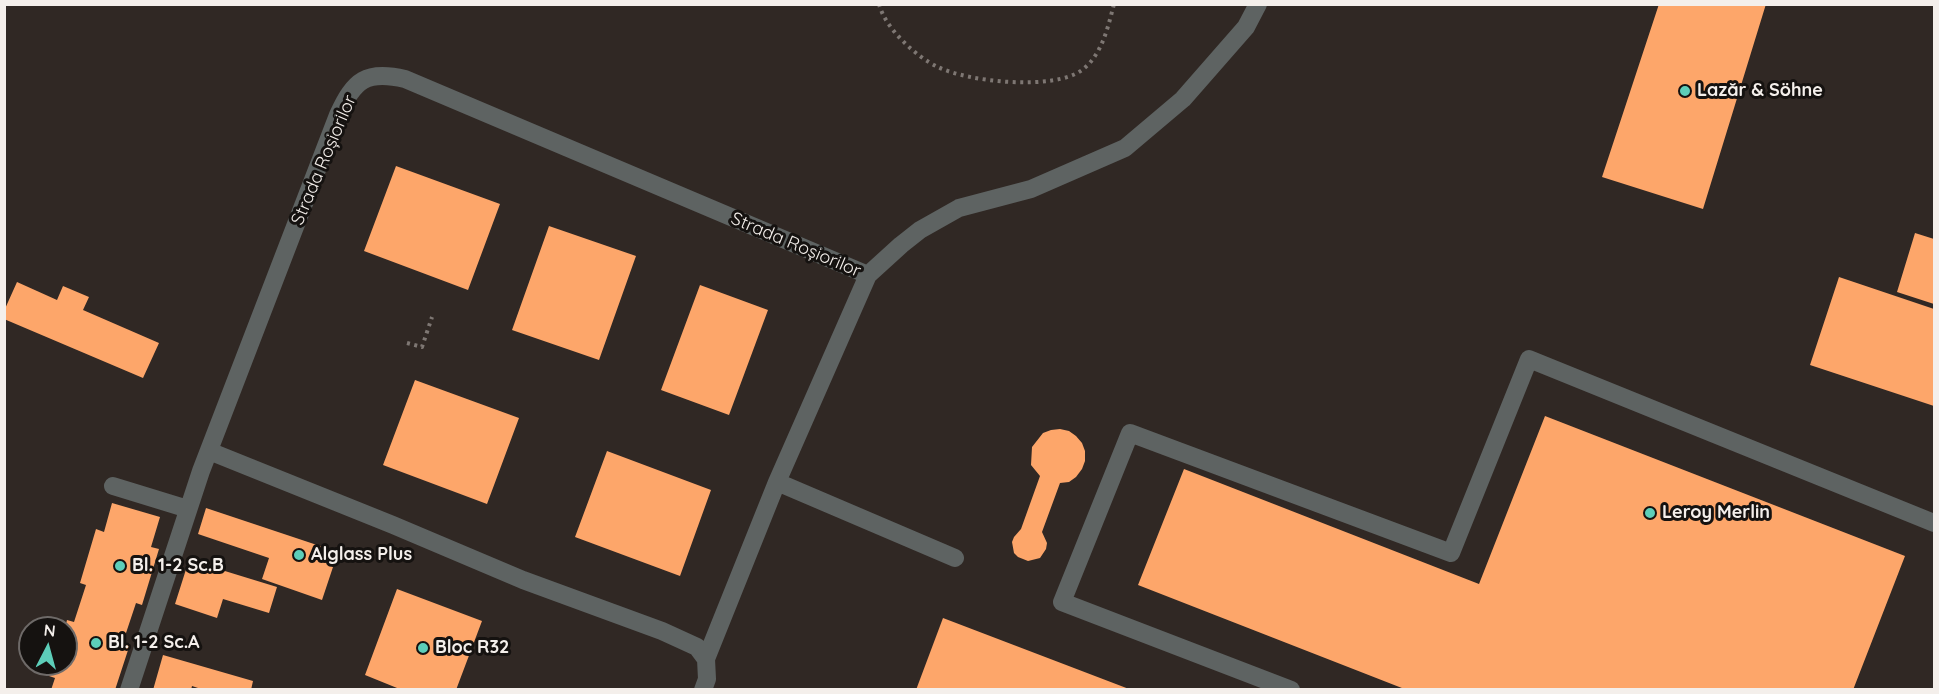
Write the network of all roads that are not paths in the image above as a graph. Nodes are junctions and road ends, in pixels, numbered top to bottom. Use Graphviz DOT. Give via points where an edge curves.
graph roads {
  1 [pos="1258,4"];
  2 [pos="868,276"];
  3 [pos="209,451"];
  4 [pos="777,483"];
  5 [pos="113,486"];
  6 [pos="188,509"];
  7 [pos="1935,523"];
  8 [pos="956,558"];
  9 [pos="706,659"];
  10 [pos="129,690"];
  11 [pos="703,690"];
  12 [pos="1291,690"];
  1 -- 2 [label="street" via="1246,27 1184,99 1125,148 1031,189 959,208 920,230"];
  2 -- 3 [label="street, Strada Roșiorilor" via="405,79 372,77 358,82 338,115"];
  2 -- 4 [label="street"];
  3 -- 6 [label="street, Strada Roșiorilor"];
  3 -- 9 [label="street" via="662,632 697,647"];
  4 -- 8 [label="street"];
  4 -- 9 [label="street"];
  5 -- 6 [label="street"];
  6 -- 10 [label="street, Strada Roșiorilor"];
  7 -- 12 [label="street" via="1529,360 1450,553 1130,433 1062,602"];
  9 -- 11 [label="street"];
}
